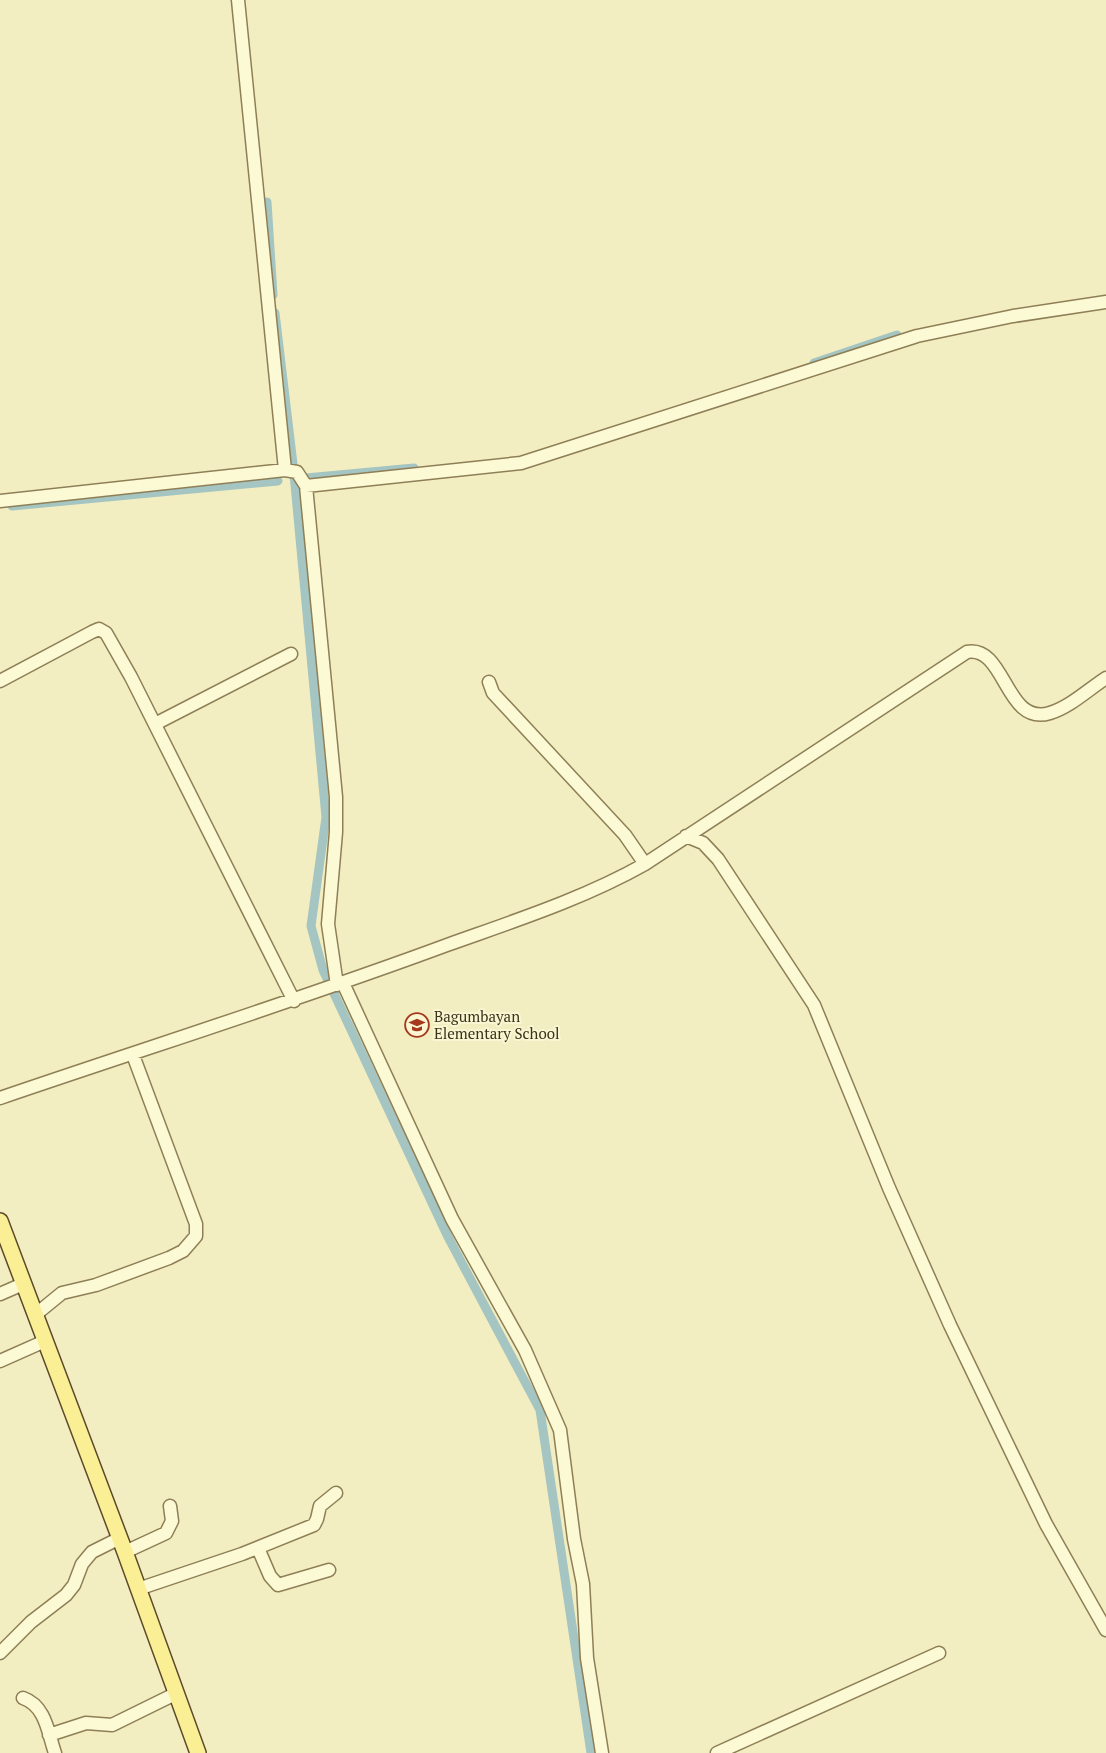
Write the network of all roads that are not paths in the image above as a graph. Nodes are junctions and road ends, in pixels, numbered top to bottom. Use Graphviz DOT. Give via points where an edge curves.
graph roads {
  1 [pos="238,0"];
  2 [pos="1106,302"];
  3 [pos="285,470"];
  4 [pos="306,486"];
  5 [pos="0,501"];
  6 [pos="291,654"];
  7 [pos="1106,678"];
  8 [pos="0,681"];
  9 [pos="489,682"];
  10 [pos="155,724"];
  11 [pos="701,826"];
  12 [pos="686,836"];
  13 [pos="703,843"];
  14 [pos="645,864"];
  15 [pos="339,985"];
  16 [pos="294,1001"];
  17 [pos="133,1054"];
  18 [pos="0,1098"];
  19 [pos="0,1221"];
  20 [pos="23,1284"];
  21 [pos="0,1294"];
  22 [pos="35,1315"];
  23 [pos="45,1341"];
  24 [pos="0,1361"];
  25 [pos="336,1493"];
  26 [pos="170,1506"];
  27 [pos="123,1545"];
  28 [pos="258,1548"];
  29 [pos="329,1570"];
  30 [pos="138,1589"];
  31 [pos="1106,1630"];
  32 [pos="0,1653"];
  33 [pos="939,1653"];
  34 [pos="175,1694"];
  35 [pos="23,1698"];
  36 [pos="49,1735"];
  37 [pos="55,1753"];
  38 [pos="198,1753"];
  39 [pos="602,1753"];
  40 [pos="717,1753"];
  1 -- 3 [label="street"];
  2 -- 4 [label="street" via="1013,316 917,336 521,463"];
  3 -- 4 [label="street" via="297,472"];
  3 -- 5 [label="street"];
  4 -- 15 [label="street" via="336,797 328,924"];
  6 -- 10 [label="street"];
  7 -- 11 [label="street" via="1061,708 1049,714 1036,715 1018,704 988,658 974,650 967,652"];
  8 -- 10 [label="street" via="92,632 103,630"];
  9 -- 14 [label="street" via="493,693 625,835"];
  10 -- 16 [label="street"];
  11 -- 12 [label="street"];
  11 -- 13 [label="street"];
  12 -- 13 [label="street"];
  12 -- 14 [label="street"];
  13 -- 31 [label="street" via="718,859 814,1005 889,1188 950,1324 1046,1524"];
  14 -- 15 [label="street" via="618,880 564,902"];
  15 -- 16 [label="street"];
  15 -- 39 [label="street" via="449,1213 524,1350 560,1430 583,1584 587,1658"];
  16 -- 17 [label="street"];
  17 -- 18 [label="street"];
  17 -- 22 [label="street" via="196,1224 196,1236 183,1251 169,1258 96,1285 62,1293"];
  19 -- 20 [label="main road"];
  20 -- 21 [label="street"];
  20 -- 22 [label="main road"];
  22 -- 23 [label="main road"];
  23 -- 24 [label="street"];
  23 -- 27 [label="main road"];
  25 -- 28 [label="street" via="320,1506 314,1525"];
  26 -- 27 [label="street" via="172,1521 166,1533"];
  27 -- 30 [label="main road"];
  27 -- 32 [label="street" via="92,1552 66,1595 31,1622"];
  28 -- 29 [label="street" via="270,1576 278,1584"];
  28 -- 30 [label="street"];
  30 -- 34 [label="main road"];
  33 -- 40 [label="street"];
  34 -- 36 [label="street" via="112,1725 86,1723"];
  34 -- 38 [label="main road"];
  35 -- 36 [label="street" via="37,1704"];
  36 -- 37 [label="street"];
}
